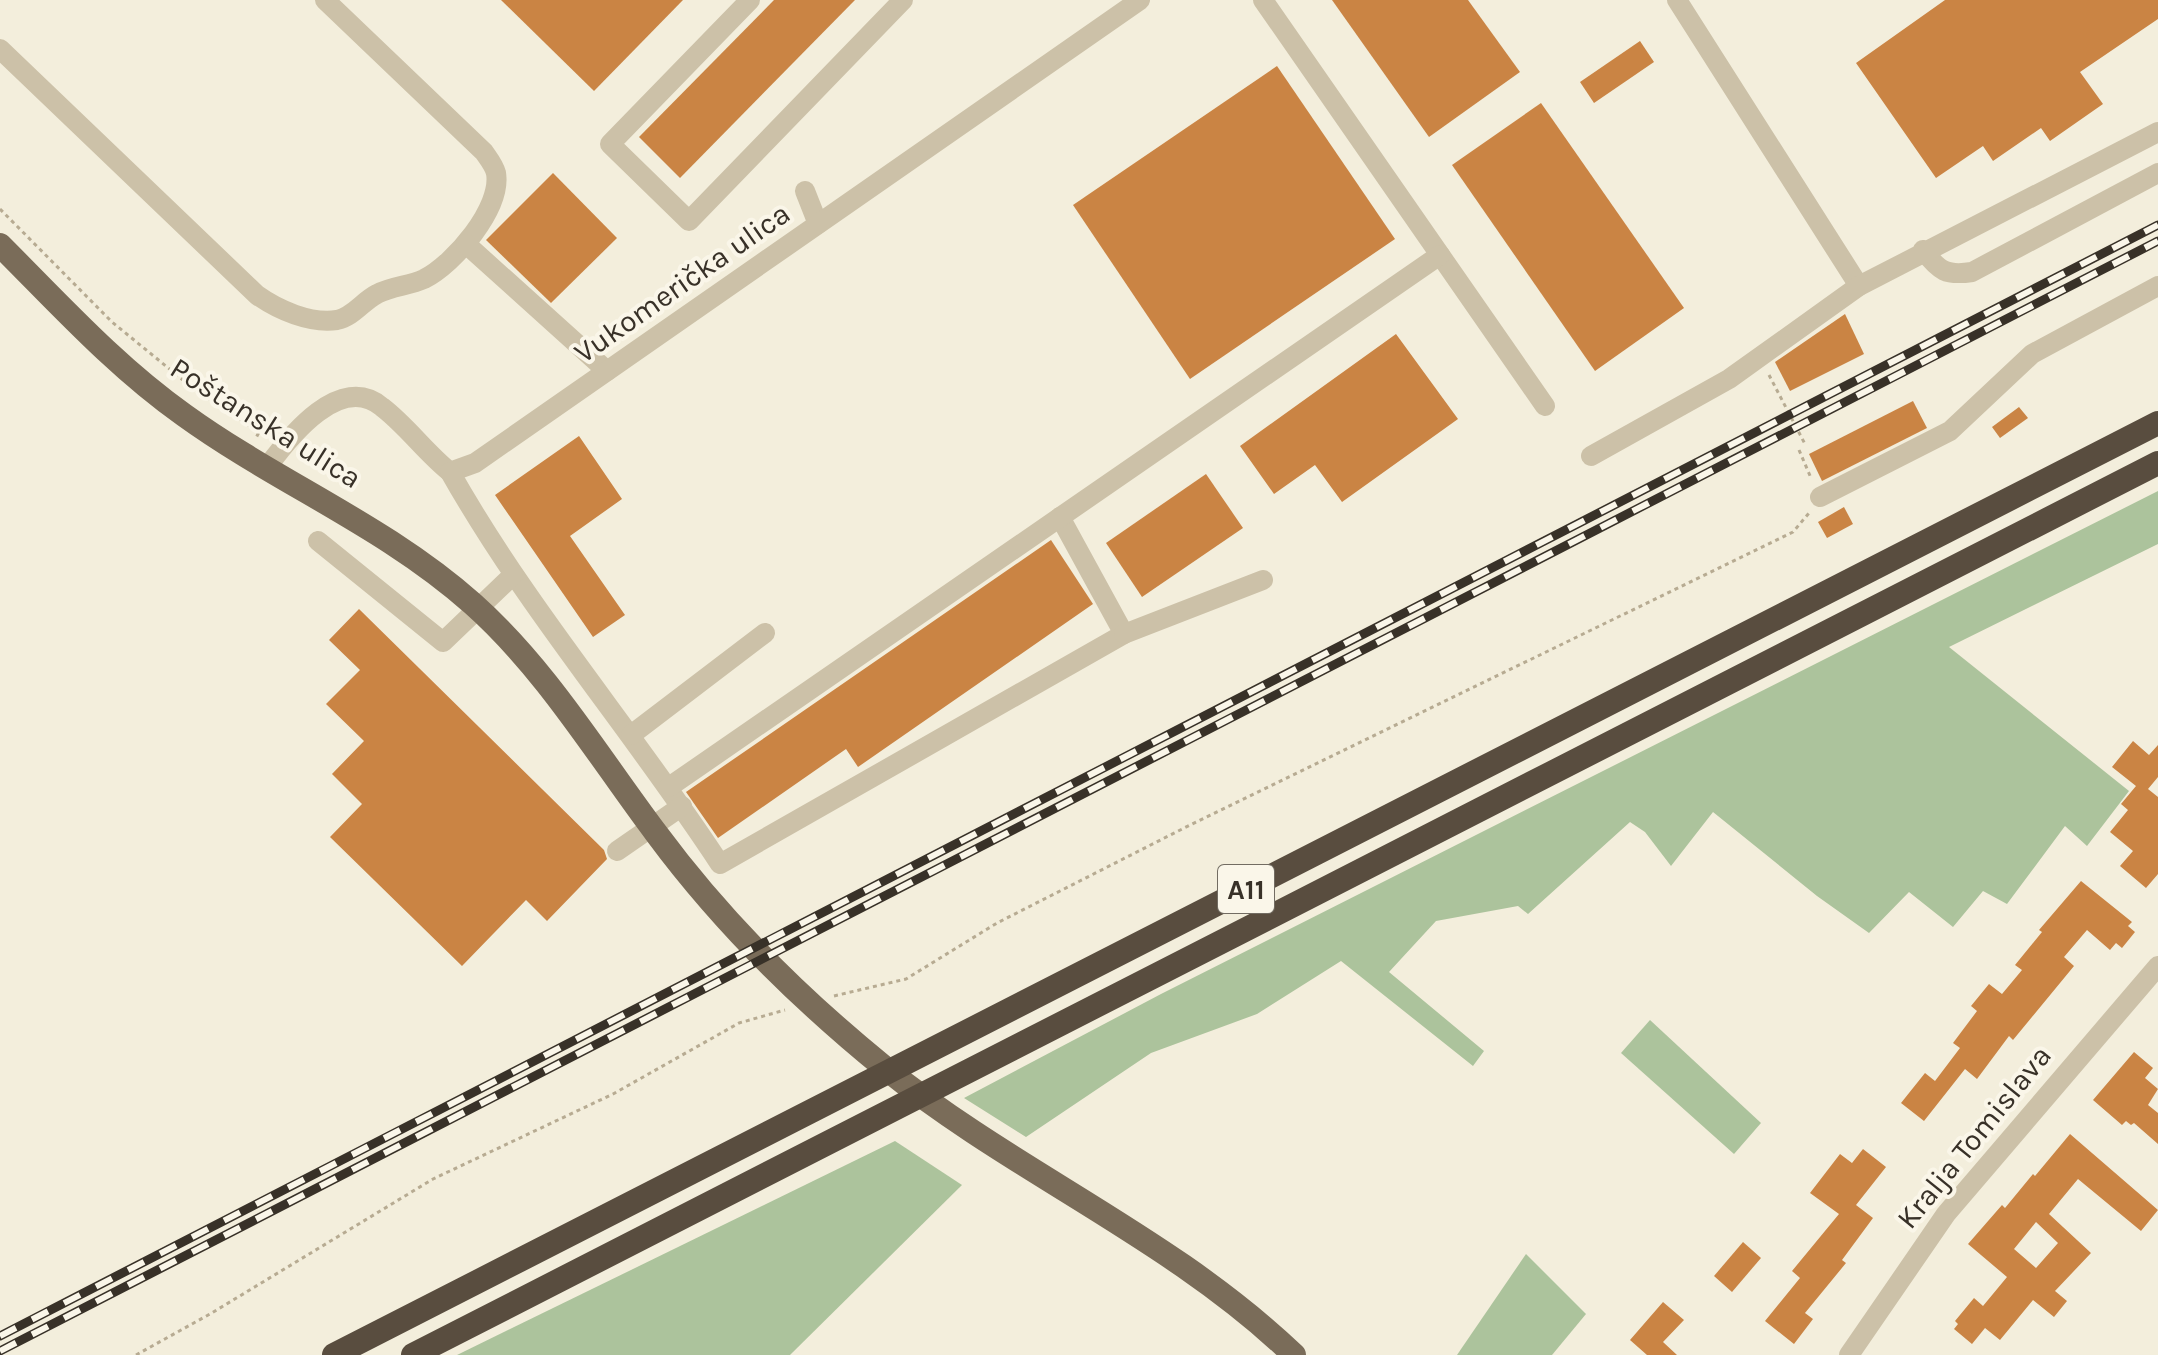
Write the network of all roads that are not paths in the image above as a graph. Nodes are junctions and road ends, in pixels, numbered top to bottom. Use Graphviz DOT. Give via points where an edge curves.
graph roads {
  1 [pos="325,0"];
  2 [pos="750,0"];
  3 [pos="903,0"];
  4 [pos="1140,0"];
  5 [pos="1263,0"];
  6 [pos="1677,0"];
  7 [pos="0,49"];
  8 [pos="2158,132"];
  9 [pos="2158,173"];
  10 [pos="805,191"];
  11 [pos="818,224"];
  12 [pos="466,244"];
  13 [pos="0,245"];
  14 [pos="1923,250"];
  15 [pos="1440,255"];
  16 [pos="1859,286"];
  17 [pos="2158,286"];
  18 [pos="607,371"];
  19 [pos="1545,406"];
  20 [pos="2158,423"];
  21 [pos="1591,456"];
  22 [pos="2158,463"];
  23 [pos="268,466"];
  24 [pos="450,472"];
  25 [pos="1820,497"];
  26 [pos="1060,517"];
  27 [pos="318,541"];
  28 [pos="513,575"];
  29 [pos="1263,580"];
  30 [pos="765,633"];
  31 [pos="1124,634"];
  32 [pos="631,735"];
  33 [pos="669,787"];
  34 [pos="682,806"];
  35 [pos="617,851"];
  36 [pos="2158,966"];
  37 [pos="334,1355"];
  38 [pos="413,1355"];
  39 [pos="1294,1355"];
  40 [pos="1849,1355"];
  1 -- 12 [label="street" via="484,152 496,170 497,189"];
  2 -- 3 [label="street" via="610,144 689,221"];
  4 -- 11 [label="street, Vukomerička ulica"];
  5 -- 15 [label="street"];
  6 -- 16 [label="street"];
  7 -- 12 [label="street" via="273,306 325,321 341,319 376,294 428,277"];
  8 -- 14 [label="street"];
  9 -- 14 [label="street" via="1972,272 1951,276 1937,269"];
  10 -- 11 [label="street"];
  11 -- 18 [label="street, Vukomerička ulica"];
  12 -- 18 [label="street"];
  13 -- 23 [label="main road, Poštanska ulica" via="139,379 184,415"];
  14 -- 16 [label="street"];
  15 -- 19 [label="street"];
  15 -- 26 [label="street"];
  16 -- 21 [label="street" via="1729,379"];
  17 -- 25 [label="street" via="2032,354 1950,431"];
  18 -- 24 [label="street, Vukomerička ulica" via="475,463"];
  20 -- 37 [label="highway, A11"];
  22 -- 38 [label="highway, A11"];
  23 -- 24 [label="street" via="311,418 335,401 359,397 380,404"];
  23 -- 39 [label="main road, Poštanska ulica" via="384,534 476,606 543,680 688,875 777,973 831,1023 978,1134 1197,1273"];
  24 -- 28 [label="street"];
  26 -- 31 [label="street"];
  26 -- 33 [label="street"];
  27 -- 28 [label="street" via="443,642"];
  28 -- 32 [label="street"];
  29 -- 31 [label="street"];
  30 -- 32 [label="street"];
  31 -- 34 [label="street" via="720,864"];
  32 -- 33 [label="street"];
  33 -- 34 [label="street"];
  34 -- 35 [label="street"];
  36 -- 40 [label="street, Kralja Tomislava" via="1946,1214"];
}
